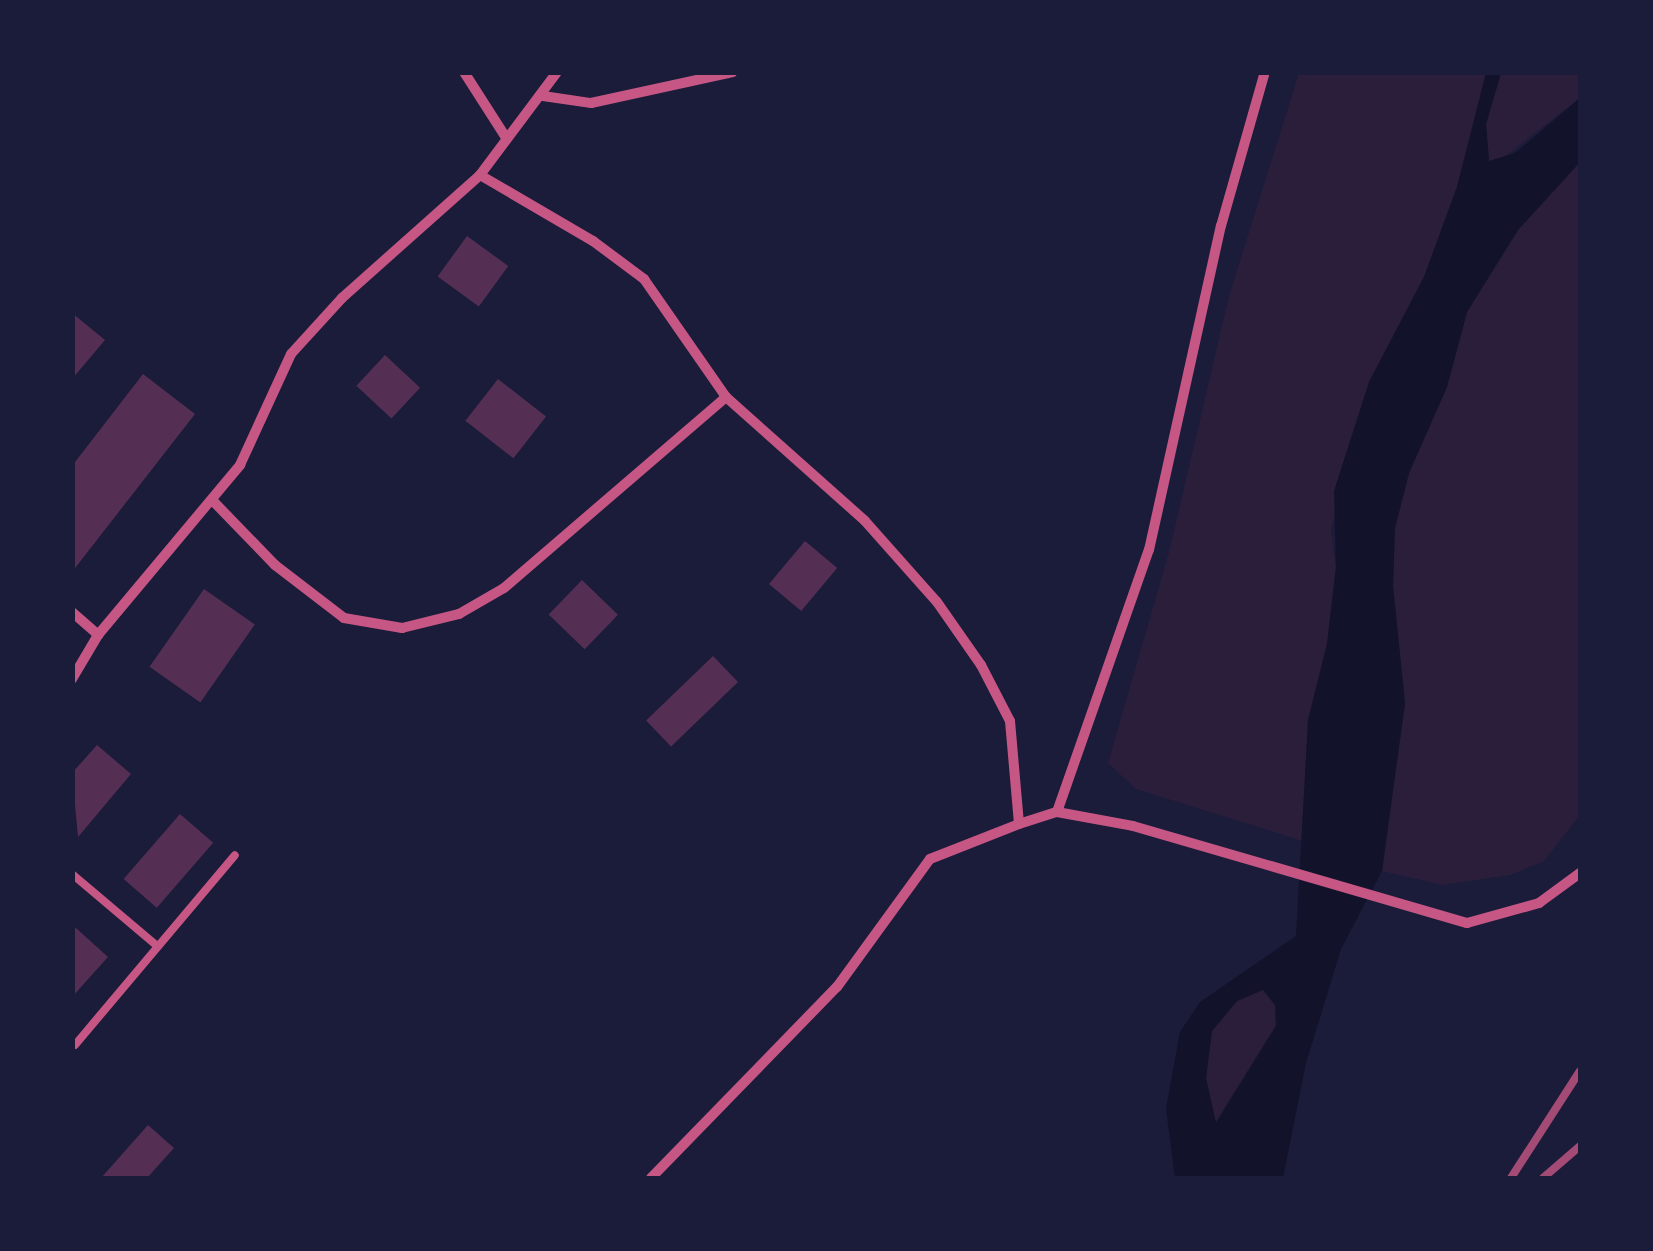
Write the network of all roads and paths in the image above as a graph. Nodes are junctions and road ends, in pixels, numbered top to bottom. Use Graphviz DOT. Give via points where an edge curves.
graph roads {
  1 [pos="464,72"];
  2 [pos="557,72"];
  3 [pos="732,72"];
  4 [pos="1265,72"];
  5 [pos="543,96"];
  6 [pos="505,136"];
  7 [pos="480,175"];
  8 [pos="726,397"];
  9 [pos="214,502"];
  10 [pos="72,612"];
  11 [pos="98,636"];
  12 [pos="72,679"];
  13 [pos="1058,812"];
  14 [pos="1019,824"];
  15 [pos="235,855"];
  16 [pos="1580,873"];
  17 [pos="72,874"];
  18 [pos="156,946"];
  19 [pos="75,1045"];
  20 [pos="651,1178"];
  1 -- 6 [label="street"];
  2 -- 5 [label="street"];
  3 -- 5 [label="street" via="592,103"];
  4 -- 13 [label="street" via="1221,226 1149,550"];
  5 -- 6 [label="street"];
  6 -- 7 [label="street"];
  7 -- 8 [label="street" via="644,278"];
  7 -- 9 [label="street" via="342,298 291,354 240,465"];
  8 -- 9 [label="street" via="504,588 459,614 402,628 344,618 276,565"];
  8 -- 14 [label="street" via="865,521 981,664 1010,722"];
  9 -- 11 [label="street"];
  10 -- 11 [label="street"];
  11 -- 12 [label="street"];
  13 -- 14 [label="street"];
  13 -- 16 [label="street" via="1133,826 1386,904 1467,922 1538,903"];
  14 -- 20 [label="street" via="930,860 837,987"];
  15 -- 18 [label="lane"];
  17 -- 18 [label="lane"];
  18 -- 19 [label="lane"];
}
